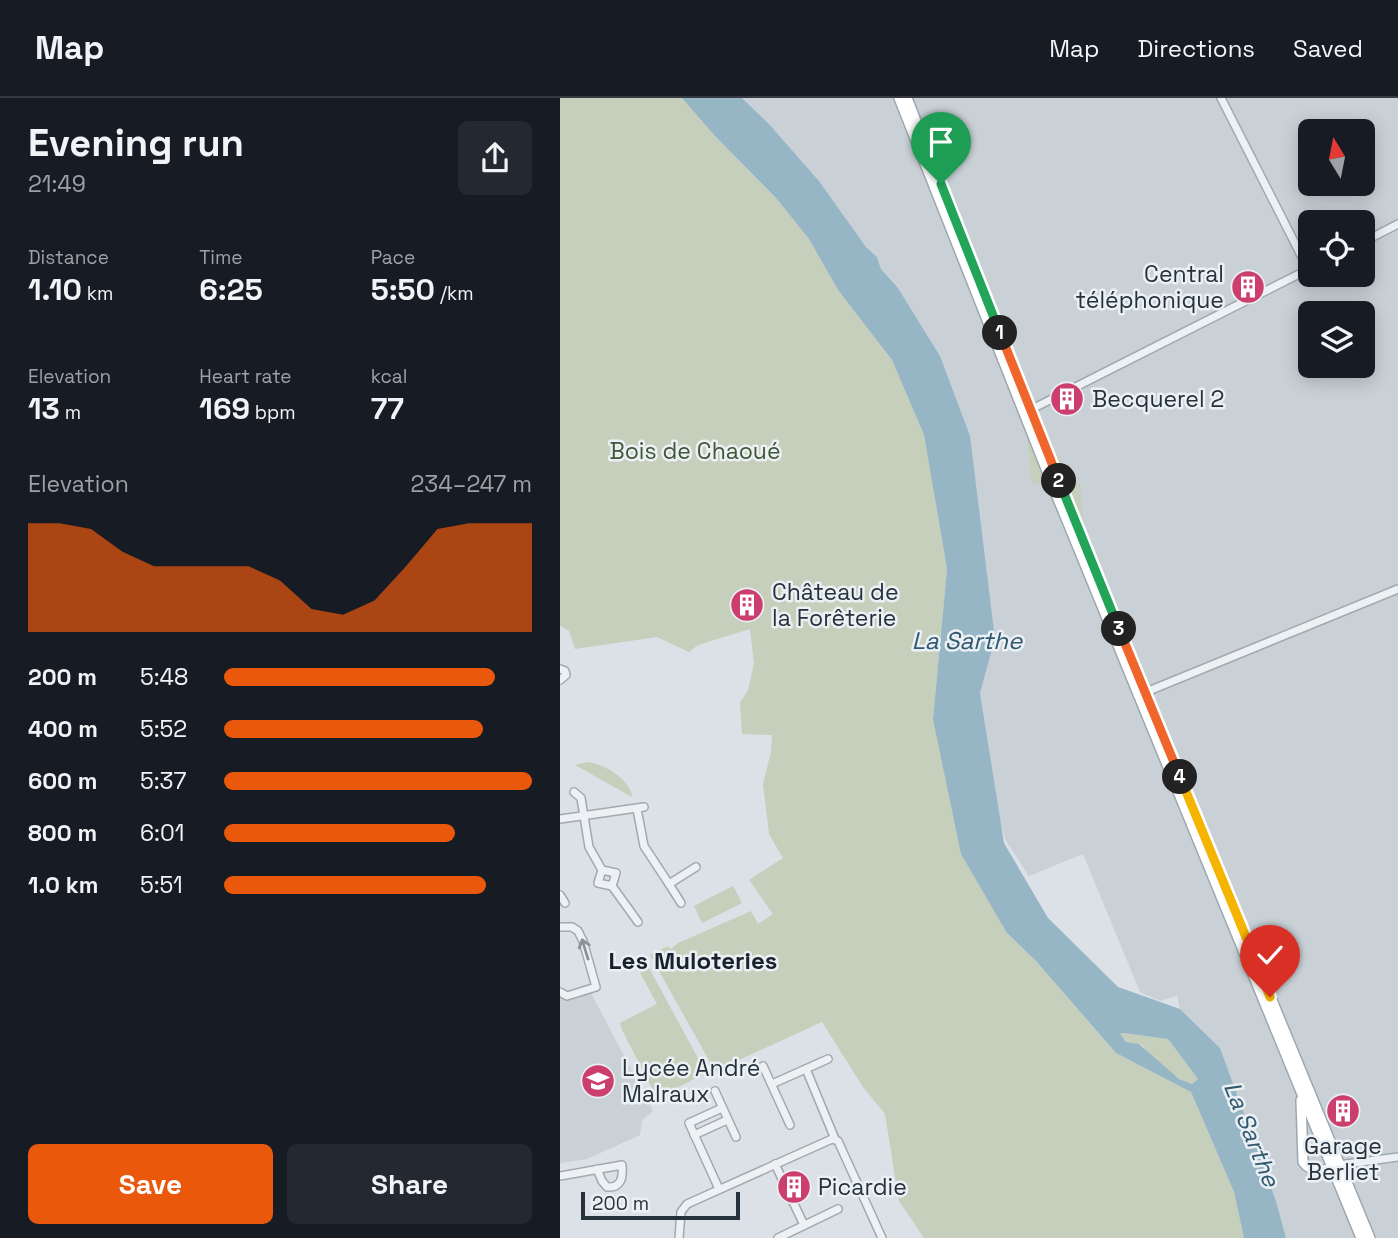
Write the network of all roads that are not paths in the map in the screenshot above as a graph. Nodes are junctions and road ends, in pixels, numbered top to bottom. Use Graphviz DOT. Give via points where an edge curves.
graph roads {
  1 [pos="899,98"];
  2 [pos="907,98"];
  3 [pos="1221,98"];
  4 [pos="1398,224"];
  5 [pos="1375,236"];
  6 [pos="1298,246"];
  7 [pos="1298,275"];
  8 [pos="1036,407"];
  9 [pos="1055,482"];
  10 [pos="1398,589"];
  11 [pos="560,669"];
  12 [pos="560,680"];
  13 [pos="1151,690"];
  14 [pos="573,792"];
  15 [pos="584,816"];
  16 [pos="560,819"];
  17 [pos="696,867"];
  18 [pos="602,870"];
  19 [pos="669,884"];
  20 [pos="612,886"];
  21 [pos="560,895"];
  22 [pos="565,903"];
  23 [pos="681,903"];
  24 [pos="638,922"];
  25 [pos="560,927"];
  26 [pos="560,992"];
  27 [pos="828,1059"];
  28 [pos="764,1066"];
  29 [pos="806,1069"];
  30 [pos="772,1084"];
  31 [pos="1299,1085"];
  32 [pos="715,1091"];
  33 [pos="722,1108"];
  34 [pos="727,1120"];
  35 [pos="790,1125"];
  36 [pos="694,1135"];
  37 [pos="736,1137"];
  38 [pos="835,1139"];
  39 [pos="1398,1157"];
  40 [pos="775,1164"];
  41 [pos="1336,1166"];
  42 [pos="597,1169"];
  43 [pos="560,1176"];
  44 [pos="719,1189"];
  45 [pos="838,1209"];
  46 [pos="804,1226"];
  47 [pos="679,1238"];
  48 [pos="778,1238"];
  49 [pos="882,1238"];
  50 [pos="1361,1238"];
  51 [pos="1370,1238"];
  1 -- 9 [label="main road"];
  2 -- 9 [label="main road"];
  3 -- 6 [label="street"];
  4 -- 5 [label="street"];
  7 -- 8 [label="street"];
  9 -- 31 [label="main road"];
  9 -- 41 [label="main road"];
  10 -- 13 [label="street"];
  11 -- 12 [label="street" via="566,675"];
  14 -- 15 [label="street" via="581,798"];
  15 -- 16 [label="street"];
  15 -- 18 [label="street" via="589,847"];
  15 -- 19 [label="street" via="640,808 644,846"];
  17 -- 19 [label="street"];
  18 -- 20 [label="street" via="616,873"];
  18 -- 20 [label="street" via="598,883"];
  19 -- 23 [label="street"];
  20 -- 24 [label="street"];
  21 -- 22 [label="street"];
  26 -- 25 [label="street, one-way" via="567,996 596,986 580,933"];
  27 -- 29 [label="street"];
  28 -- 30 [label="street"];
  29 -- 30 [label="street"];
  29 -- 38 [label="street"];
  30 -- 35 [label="street"];
  31 -- 41 [label="main road"];
  31 -- 41 [label="main road" via="1303,1162 1315,1171"];
  32 -- 33 [label="street"];
  33 -- 34 [label="street"];
  33 -- 36 [label="street" via="689,1123"];
  34 -- 36 [label="street"];
  34 -- 37 [label="street"];
  36 -- 44 [label="street"];
  38 -- 40 [label="street"];
  38 -- 49 [label="street"];
  39 -- 41 [label="street"];
  40 -- 44 [label="street"];
  40 -- 46 [label="street"];
  41 -- 50 [label="main road"];
  41 -- 51 [label="main road"];
  42 -- 43 [label="street"];
  44 -- 47 [label="street" via="687,1204 681,1212"];
  45 -- 46 [label="street"];
  46 -- 48 [label="street"];
}
